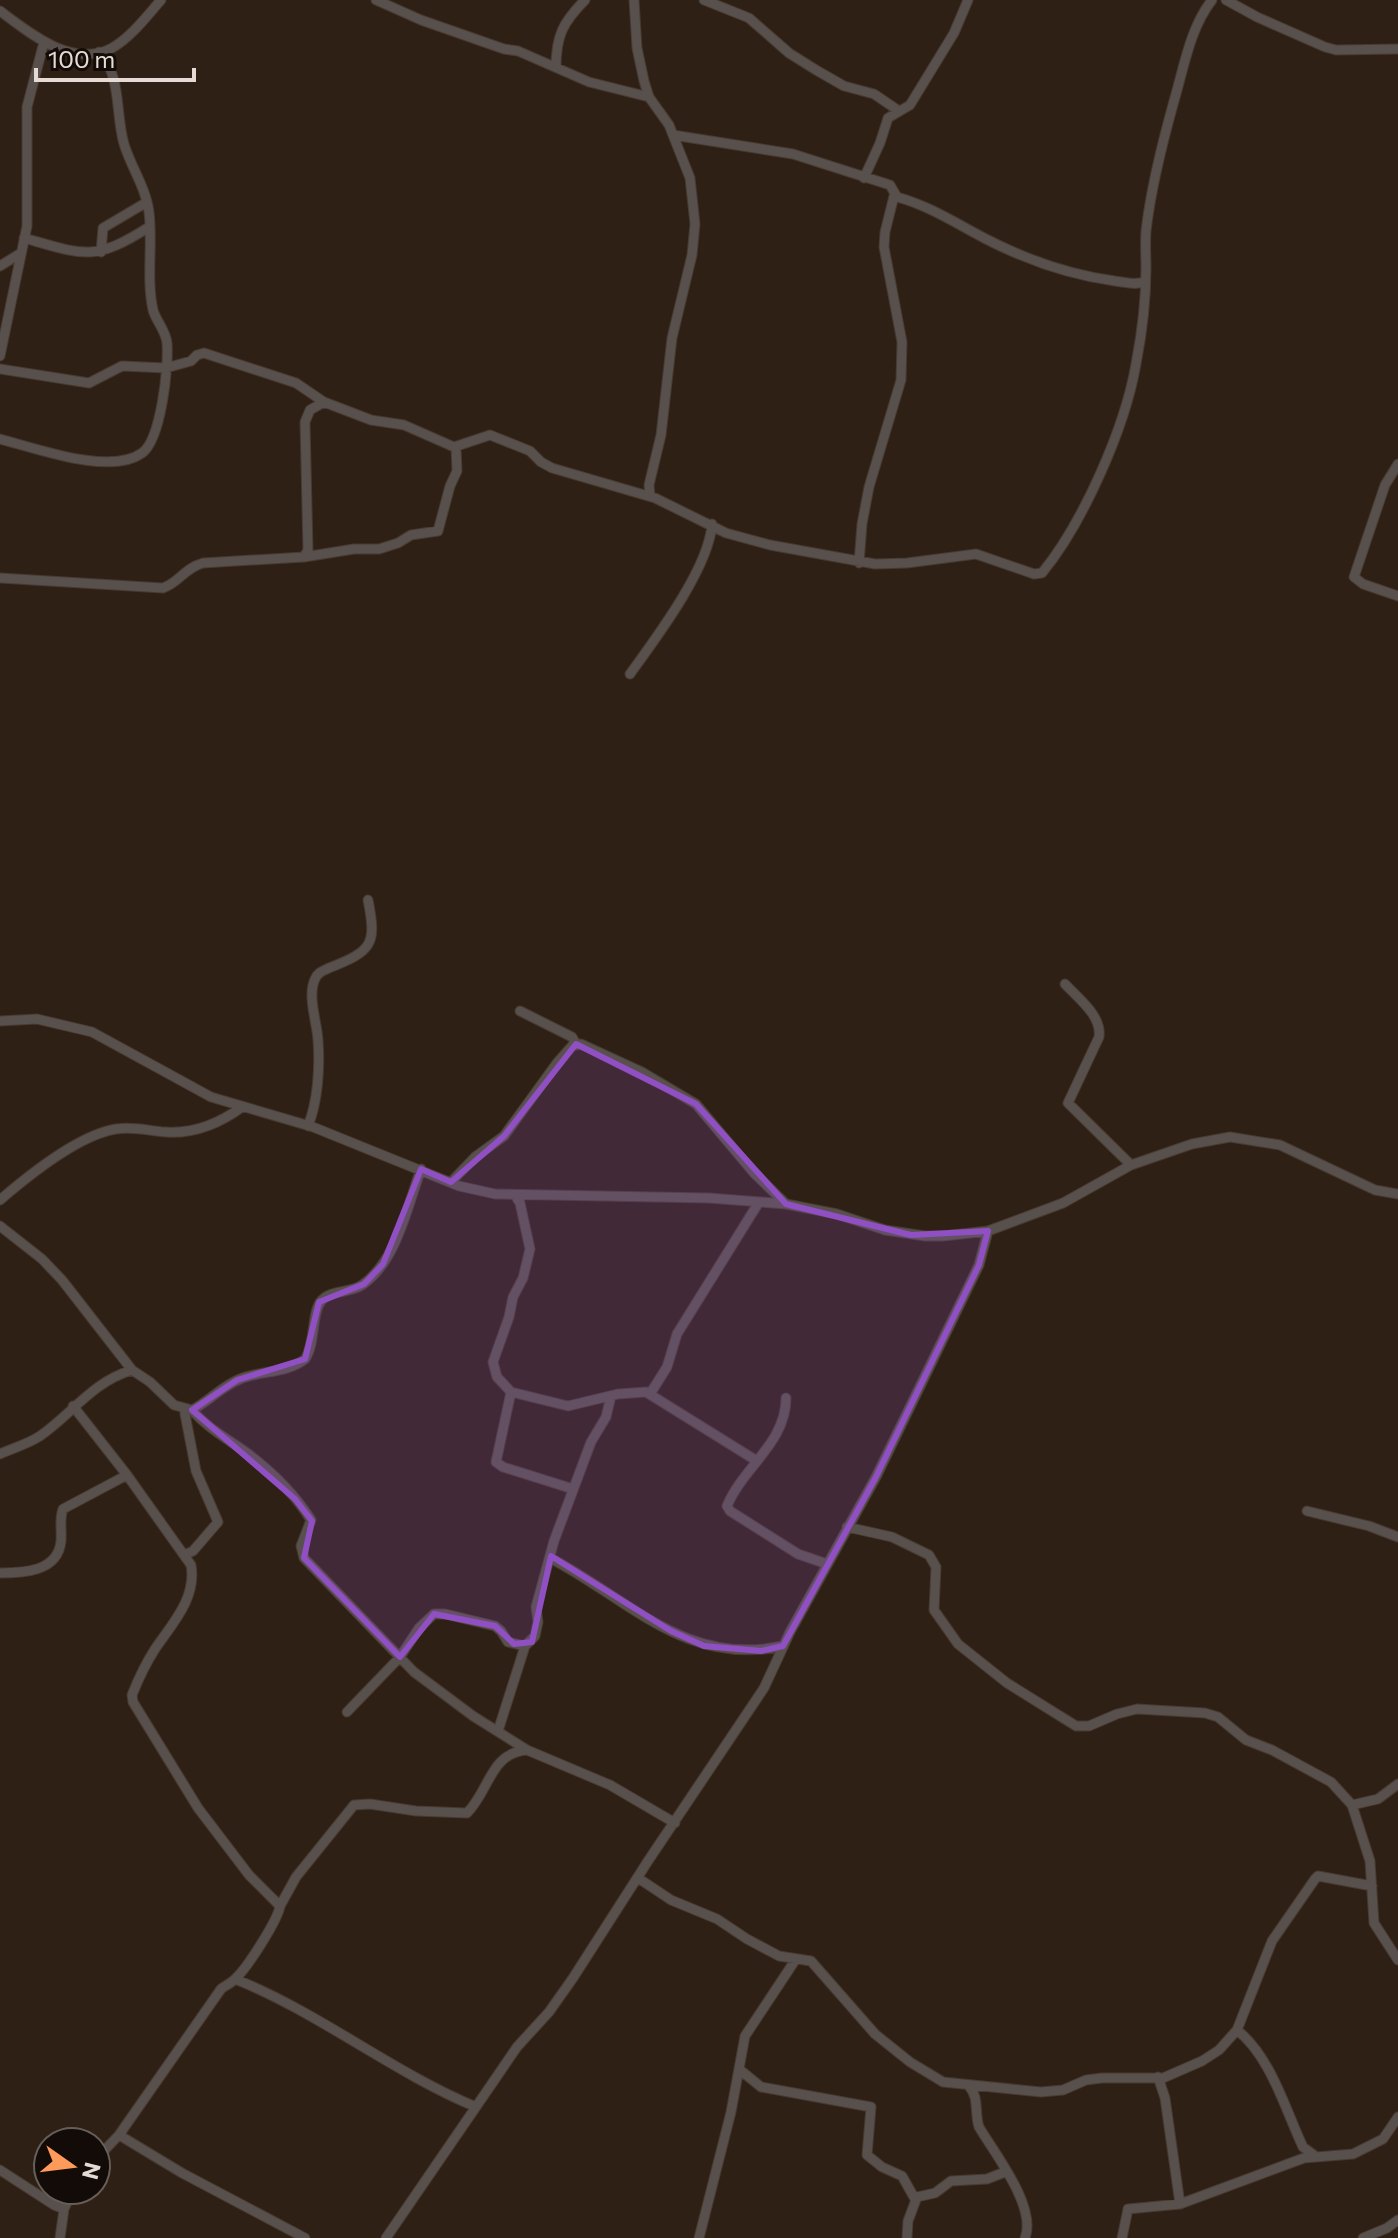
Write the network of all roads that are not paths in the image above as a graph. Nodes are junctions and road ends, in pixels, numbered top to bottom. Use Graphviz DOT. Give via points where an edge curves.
graph roads {
  1 [pos="161,0"];
  2 [pos="376,0"];
  3 [pos="585,0"];
  4 [pos="634,0"];
  5 [pos="704,0"];
  6 [pos="968,0"];
  7 [pos="1212,0"];
  8 [pos="1226,0"];
  9 [pos="0,11"];
  10 [pos="44,42"];
  11 [pos="1398,49"];
  12 [pos="99,52"];
  13 [pos="556,67"];
  14 [pos="649,97"];
  15 [pos="899,111"];
  16 [pos="673,135"];
  17 [pos="864,178"];
  18 [pos="894,196"];
  19 [pos="147,202"];
  20 [pos="149,227"];
  21 [pos="24,238"];
  22 [pos="101,252"];
  23 [pos="21,253"];
  24 [pos="0,266"];
  25 [pos="1145,281"];
  26 [pos="0,356"];
  27 [pos="166,368"];
  28 [pos="0,369"];
  29 [pos="324,402"];
  30 [pos="0,439"];
  31 [pos="456,447"];
  32 [pos="1398,464"];
  33 [pos="650,496"];
  34 [pos="712,524"];
  35 [pos="304,557"];
  36 [pos="859,563"];
  37 [pos="0,578"];
  38 [pos="1398,596"];
  39 [pos="630,674"];
  40 [pos="368,900"];
  41 [pos="1065,984"];
  42 [pos="520,1011"];
  43 [pos="0,1021"];
  44 [pos="576,1044"];
  45 [pos="242,1107"];
  46 [pos="308,1126"];
  47 [pos="1131,1165"];
  48 [pos="421,1169"];
  49 [pos="451,1182"];
  50 [pos="1398,1194"];
  51 [pos="515,1195"];
  52 [pos="0,1200"];
  53 [pos="759,1202"];
  54 [pos="786,1204"];
  55 [pos="0,1226"];
  56 [pos="988,1231"];
  57 [pos="132,1370"];
  58 [pos="511,1392"];
  59 [pos="650,1394"];
  60 [pos="611,1396"];
  61 [pos="786,1398"];
  62 [pos="73,1406"];
  63 [pos="188,1409"];
  64 [pos="0,1454"];
  65 [pos="757,1461"];
  66 [pos="127,1475"];
  67 [pos="573,1489"];
  68 [pos="1307,1511"];
  69 [pos="847,1527"];
  70 [pos="1398,1537"];
  71 [pos="184,1555"];
  72 [pos="550,1558"];
  73 [pos="827,1564"];
  74 [pos="0,1573"];
  75 [pos="525,1646"];
  76 [pos="783,1646"];
  77 [pos="400,1657"];
  78 [pos="347,1712"];
  79 [pos="498,1731"];
  80 [pos="527,1750"];
  81 [pos="1398,1784"];
  82 [pos="1352,1805"];
  83 [pos="675,1823"];
  84 [pos="638,1878"];
  85 [pos="1372,1886"];
  86 [pos="280,1906"];
  87 [pos="796,1959"];
  88 [pos="1398,1960"];
  89 [pos="235,1979"];
  90 [pos="1237,2030"];
  91 [pos="739,2069"];
  92 [pos="1158,2077"];
  93 [pos="968,2085"];
  94 [pos="476,2107"];
  95 [pos="1398,2117"];
  96 [pos="119,2135"];
  97 [pos="112,2142"];
  98 [pos="1315,2156"];
  99 [pos="0,2170"];
  100 [pos="1005,2172"];
  101 [pos="915,2199"];
  102 [pos="1180,2204"];
  103 [pos="65,2206"];
  104 [pos="64,2209"];
  105 [pos="1398,2220"];
  106 [pos="60,2238"];
  107 [pos="305,2238"];
  108 [pos="386,2238"];
  109 [pos="699,2238"];
  110 [pos="907,2238"];
  111 [pos="1025,2238"];
  112 [pos="1122,2238"];
  113 [pos="1363,2238"];
  1 -- 12 [label="street" via="125,37"];
  2 -- 13 [label="street"];
  3 -- 13 [label="street" via="557,39"];
  4 -- 14 [label="street" via="637,48"];
  5 -- 15 [label="street" via="749,18 808,65"];
  6 -- 15 [label="street" via="934,68 910,105"];
  7 -- 25 [label="street" via="1183,63 1157,161 1146,229"];
  8 -- 11 [label="street" via="1325,47"];
  9 -- 10 [label="street"];
  10 -- 12 [label="street" via="76,53"];
  10 -- 21 [label="street" via="27,107"];
  12 -- 19 [label="street" via="112,68 124,143"];
  13 -- 14 [label="street" via="589,82"];
  14 -- 16 [label="street"];
  15 -- 17 [label="street" via="888,118"];
  16 -- 17 [label="street" via="793,154"];
  16 -- 33 [label="street" via="690,178 694,239 672,338"];
  17 -- 18 [label="street" via="891,186"];
  18 -- 25 [label="street" via="935,210 1043,265 1098,279"];
  18 -- 36 [label="street" via="884,247 902,342 901,380 869,487"];
  19 -- 20 [label="street"];
  19 -- 22 [label="street" via="103,228"];
  20 -- 22 [label="street"];
  20 -- 27 [label="street" via="150,288 166,339"];
  21 -- 22 [label="street" via="72,252"];
  21 -- 23 [label="street"];
  23 -- 24 [label="street"];
  23 -- 26 [label="street"];
  25 -- 36 [label="street" via="1135,368 1120,420 1078,518 1042,573 973,553 907,563"];
  27 -- 28 [label="street" via="122,366 89,383"];
  27 -- 29 [label="street" via="201,353 213,354 296,383"];
  27 -- 30 [label="street" via="155,435 134,458 108,462"];
  29 -- 31 [label="street" via="404,425"];
  29 -- 35 [label="street" via="310,410 305,422"];
  31 -- 33 [label="street" via="490,435 530,451 552,468"];
  31 -- 35 [label="street" via="457,471 438,531 411,535 379,549"];
  32 -- 38 [label="street" via="1385,485 1354,577"];
  33 -- 34 [label="street"];
  34 -- 36 [label="street" via="770,545"];
  34 -- 39 [label="street" via="708,547 669,620"];
  35 -- 37 [label="street" via="203,563 163,588"];
  40 -- 46 [label="street" via="369,946 314,980 318,1057"];
  41 -- 47 [label="street" via="1100,1028 1068,1103"];
  42 -- 44 [label="street"];
  43 -- 45 [label="street" via="37,1019 92,1032 192,1088"];
  44 -- 49 [label="street" via="504,1136"];
  44 -- 54 [label="street" via="614,1058 696,1104"];
  45 -- 46 [label="street"];
  45 -- 52 [label="street" via="204,1128 112,1129 56,1156"];
  46 -- 48 [label="street"];
  47 -- 50 [label="street" via="1230,1137 1280,1145 1375,1190"];
  47 -- 56 [label="street" via="1063,1203"];
  48 -- 49 [label="street"];
  48 -- 63 [label="street" via="383,1264 364,1284 319,1302 305,1359 237,1380"];
  49 -- 51 [label="street"];
  51 -- 53 [label="street"];
  51 -- 58 [label="street" via="530,1249 493,1362 497,1377"];
  53 -- 54 [label="street"];
  53 -- 59 [label="street" via="677,1334 667,1367"];
  54 -- 56 [label="street" via="911,1235"];
  55 -- 57 [label="street" via="62,1280"];
  56 -- 69 [label="street" via="975,1273"];
  57 -- 62 [label="street" via="108,1379"];
  57 -- 63 [label="street" via="174,1405"];
  58 -- 60 [label="street" via="561,1406"];
  58 -- 67 [label="street" via="496,1464"];
  59 -- 60 [label="street"];
  59 -- 65 [label="street"];
  60 -- 67 [label="street"];
  61 -- 65 [label="street" via="782,1424"];
  62 -- 64 [label="street" via="40,1436"];
  62 -- 66 [label="street"];
  63 -- 71 [label="street" via="196,1471 218,1522"];
  63 -- 77 [label="street" via="257,1461 295,1499 311,1520 301,1546 304,1558"];
  65 -- 73 [label="street" via="733,1492 728,1509 798,1554"];
  66 -- 71 [label="street"];
  66 -- 74 [label="street" via="63,1509 60,1546 43,1568"];
  67 -- 72 [label="street"];
  68 -- 70 [label="street"];
  69 -- 73 [label="street"];
  69 -- 82 [label="street" via="892,1537 929,1555 936,1567 934,1610 958,1644 1007,1683 1076,1726 1137,1709 1205,1713 1331,1782"];
  71 -- 86 [label="street" via="193,1576 188,1597 131,1698 198,1808"];
  72 -- 75 [label="street" via="536,1607 535,1636"];
  72 -- 76 [label="street" via="645,1617 704,1646 761,1651"];
  73 -- 76 [label="street"];
  75 -- 77 [label="street" via="508,1642 495,1626 434,1614"];
  75 -- 79 [label="street"];
  76 -- 83 [label="street" via="764,1688"];
  77 -- 78 [label="street"];
  77 -- 79 [label="street" via="434,1688"];
  79 -- 80 [label="street"];
  80 -- 83 [label="street" via="610,1785"];
  80 -- 86 [label="street" via="501,1759 467,1813 354,1805 296,1877"];
  81 -- 82 [label="street" via="1378,1799"];
  82 -- 85 [label="street" via="1368,1852"];
  83 -- 84 [label="street"];
  84 -- 87 [label="street" via="779,1956"];
  84 -- 94 [label="street" via="549,2012 517,2047"];
  85 -- 88 [label="street" via="1374,1923"];
  85 -- 90 [label="street" via="1315,1879 1272,1941"];
  86 -- 89 [label="street" via="276,1921"];
  87 -- 91 [label="street" via="747,2031"];
  87 -- 93 [label="street" via="816,1965 875,2034 910,2062 943,2082"];
  89 -- 94 [label="street" via="272,1994 423,2083"];
  89 -- 96 [label="street" via="221,1989"];
  90 -- 92 [label="street" via="1202,2061"];
  90 -- 98 [label="street" via="1258,2053 1303,2147"];
  91 -- 101 [label="street" via="761,2087 871,2107 867,2155 902,2176"];
  91 -- 109 [label="street"];
  92 -- 93 [label="street" via="1086,2080 1041,2092"];
  92 -- 102 [label="street"];
  93 -- 100 [label="street" via="975,2094 979,2127"];
  94 -- 108 [label="street"];
  95 -- 98 [label="street" via="1383,2139 1353,2154"];
  96 -- 97 [label="street"];
  96 -- 107 [label="street"];
  98 -- 102 [label="street"];
  99 -- 104 [label="street"];
  100 -- 101 [label="street" via="951,2181"];
  100 -- 111 [label="street" via="1029,2219"];
  101 -- 110 [label="street"];
  102 -- 112 [label="street" via="1128,2209"];
  103 -- 104 [label="street"];
  104 -- 106 [label="street"];
  105 -- 113 [label="street"];
}
